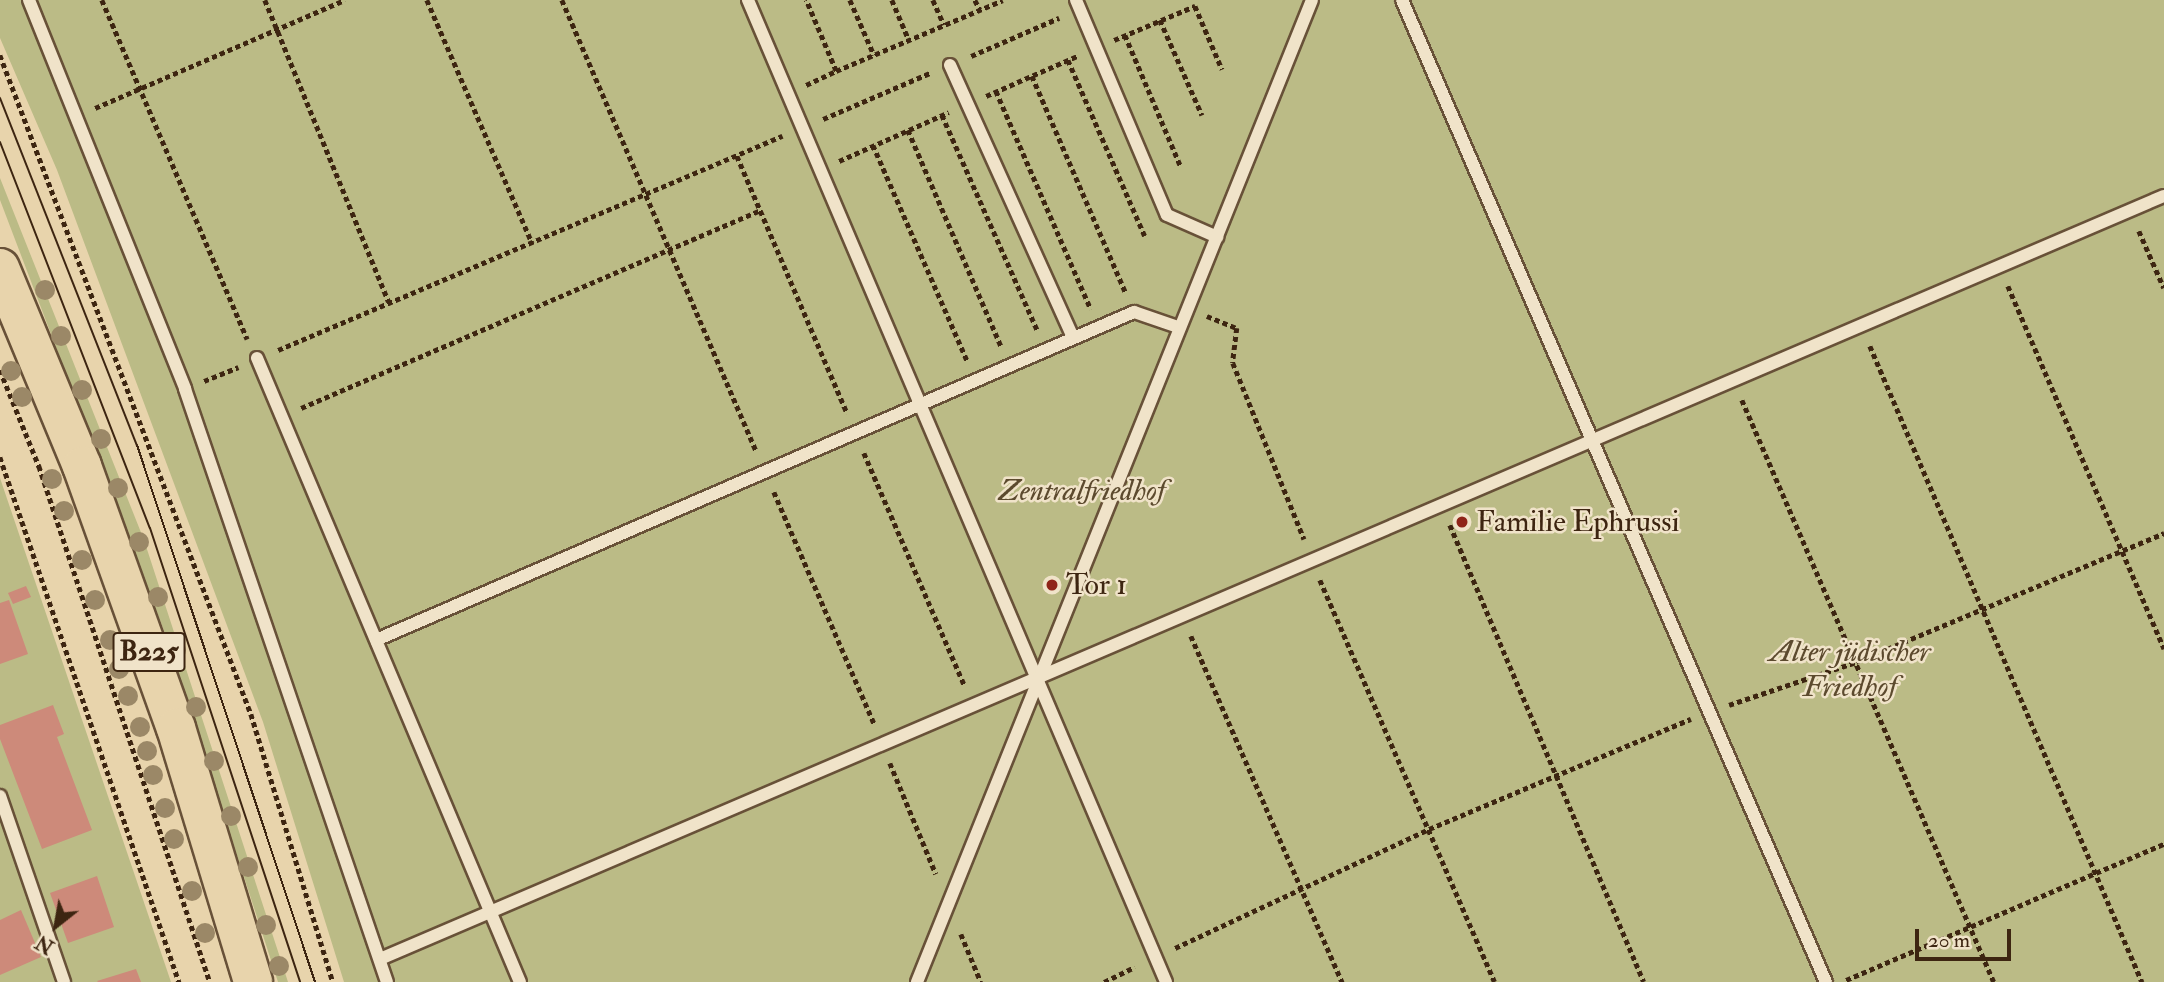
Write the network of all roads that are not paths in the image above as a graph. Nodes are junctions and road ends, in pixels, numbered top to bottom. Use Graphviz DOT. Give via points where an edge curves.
graph roads {
  1 [pos="29,0"];
  2 [pos="748,0"];
  3 [pos="1312,0"];
  4 [pos="1402,0"];
  5 [pos="1078,5"];
  6 [pos="950,65"];
  7 [pos="2164,196"];
  8 [pos="1217,237"];
  9 [pos="0,268"];
  10 [pos="1178,327"];
  11 [pos="1073,338"];
  12 [pos="257,358"];
  13 [pos="920,404"];
  14 [pos="1590,440"];
  15 [pos="376,640"];
  16 [pos="1038,677"];
  17 [pos="0,796"];
  18 [pos="491,913"];
  19 [pos="380,958"];
  20 [pos="64,982"];
  21 [pos="253,982"];
  22 [pos="387,982"];
  23 [pos="520,982"];
  24 [pos="917,982"];
  25 [pos="1166,982"];
  26 [pos="1826,982"];
  1 -- 19 [label="lane" via="185,388"];
  2 -- 13 [label="lane"];
  3 -- 8 [label="lane"];
  4 -- 14 [label="lane"];
  5 -- 8 [label="lane" via="1167,215"];
  6 -- 11 [label="lane" via="971,103"];
  7 -- 14 [label="lane"];
  8 -- 10 [label="lane"];
  9 -- 21 [label="main road, B225" via="82,467 171,715"];
  10 -- 11 [label="lane" via="1134,312"];
  10 -- 16 [label="lane"];
  11 -- 13 [label="lane"];
  12 -- 15 [label="lane"];
  13 -- 15 [label="lane"];
  13 -- 16 [label="lane"];
  14 -- 16 [label="lane"];
  14 -- 26 [label="lane"];
  15 -- 18 [label="lane"];
  16 -- 18 [label="lane"];
  16 -- 24 [label="lane"];
  16 -- 25 [label="lane"];
  17 -- 20 [label="lane"];
  18 -- 19 [label="lane"];
  18 -- 23 [label="lane"];
  19 -- 22 [label="lane"];
}
